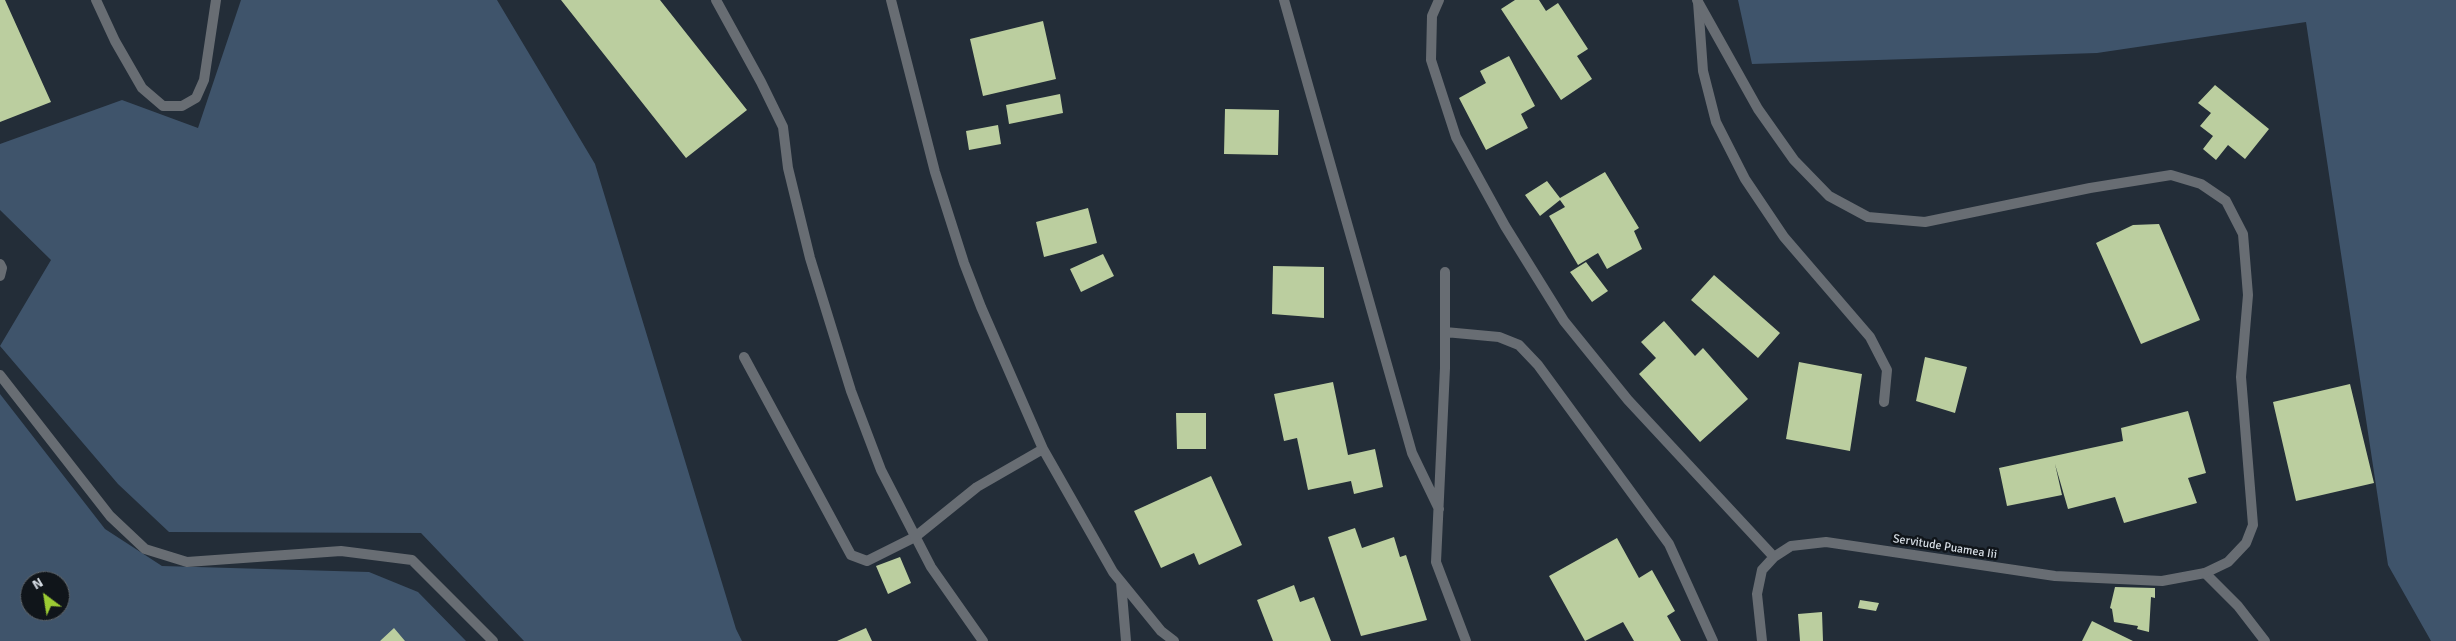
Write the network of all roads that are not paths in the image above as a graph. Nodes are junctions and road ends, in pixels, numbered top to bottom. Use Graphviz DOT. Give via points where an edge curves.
graph roads {
  1 [pos="96,0"];
  2 [pos="216,0"];
  3 [pos="716,0"];
  4 [pos="891,0"];
  5 [pos="1284,0"];
  6 [pos="1439,0"];
  7 [pos="1697,1"];
  8 [pos="0,264"];
  9 [pos="1445,272"];
  10 [pos="0,276"];
  11 [pos="1445,332"];
  12 [pos="744,357"];
  13 [pos="0,374"];
  14 [pos="1884,402"];
  15 [pos="1043,449"];
  16 [pos="1439,509"];
  17 [pos="915,537"];
  18 [pos="1774,557"];
  19 [pos="2205,573"];
  20 [pos="1121,582"];
  21 [pos="493,641"];
  22 [pos="983,641"];
  23 [pos="1126,641"];
  24 [pos="1174,641"];
  25 [pos="1466,641"];
  26 [pos="1713,641"];
  27 [pos="1762,641"];
  28 [pos="2265,641"];
  1 -- 2 [label="street" via="114,41 142,88 163,106 182,106 196,98 204,80"];
  3 -- 17 [label="street" via="762,82 783,128 788,168 810,258 851,391 881,470"];
  4 -- 15 [label="street" via="935,172 964,263"];
  5 -- 16 [label="street" via="1412,453"];
  6 -- 18 [label="street" via="1432,16 1432,60 1456,136 1505,226 1564,321 1593,357 1628,400"];
  7 -- 14 [label="street" via="1703,71 1716,122 1745,179 1784,237 1870,337 1887,370"];
  7 -- 19 [label="street, Servitude Puamea Iii" via="1758,109 1794,160 1829,196 1868,217 1925,222 2170,175 2201,184 2226,201 2243,234 2248,295 2242,377 2253,525 2246,543 2228,562"];
  8 -- 10 [label="street"];
  9 -- 11 [label="street"];
  11 -- 16 [label="street"];
  11 -- 26 [label="street" via="1499,337 1519,345 1538,365 1669,544"];
  12 -- 17 [label="street" via="851,556 867,561"];
  13 -- 21 [label="street" via="110,516 145,549 187,562 341,551 412,560"];
  15 -- 17 [label="street" via="977,488"];
  15 -- 20 [label="street"];
  16 -- 25 [label="street" via="1436,562"];
  17 -- 22 [label="street" via="931,567"];
  18 -- 19 [label="street, Servitude Puamea Iii" via="1792,546 1826,542 2055,576 2162,581"];
  18 -- 27 [label="street, Servitude Puamea Iii" via="1762,570 1757,594"];
  19 -- 28 [label="street" via="2238,606"];
  20 -- 23 [label="street"];
  20 -- 24 [label="street" via="1161,631"];
}
